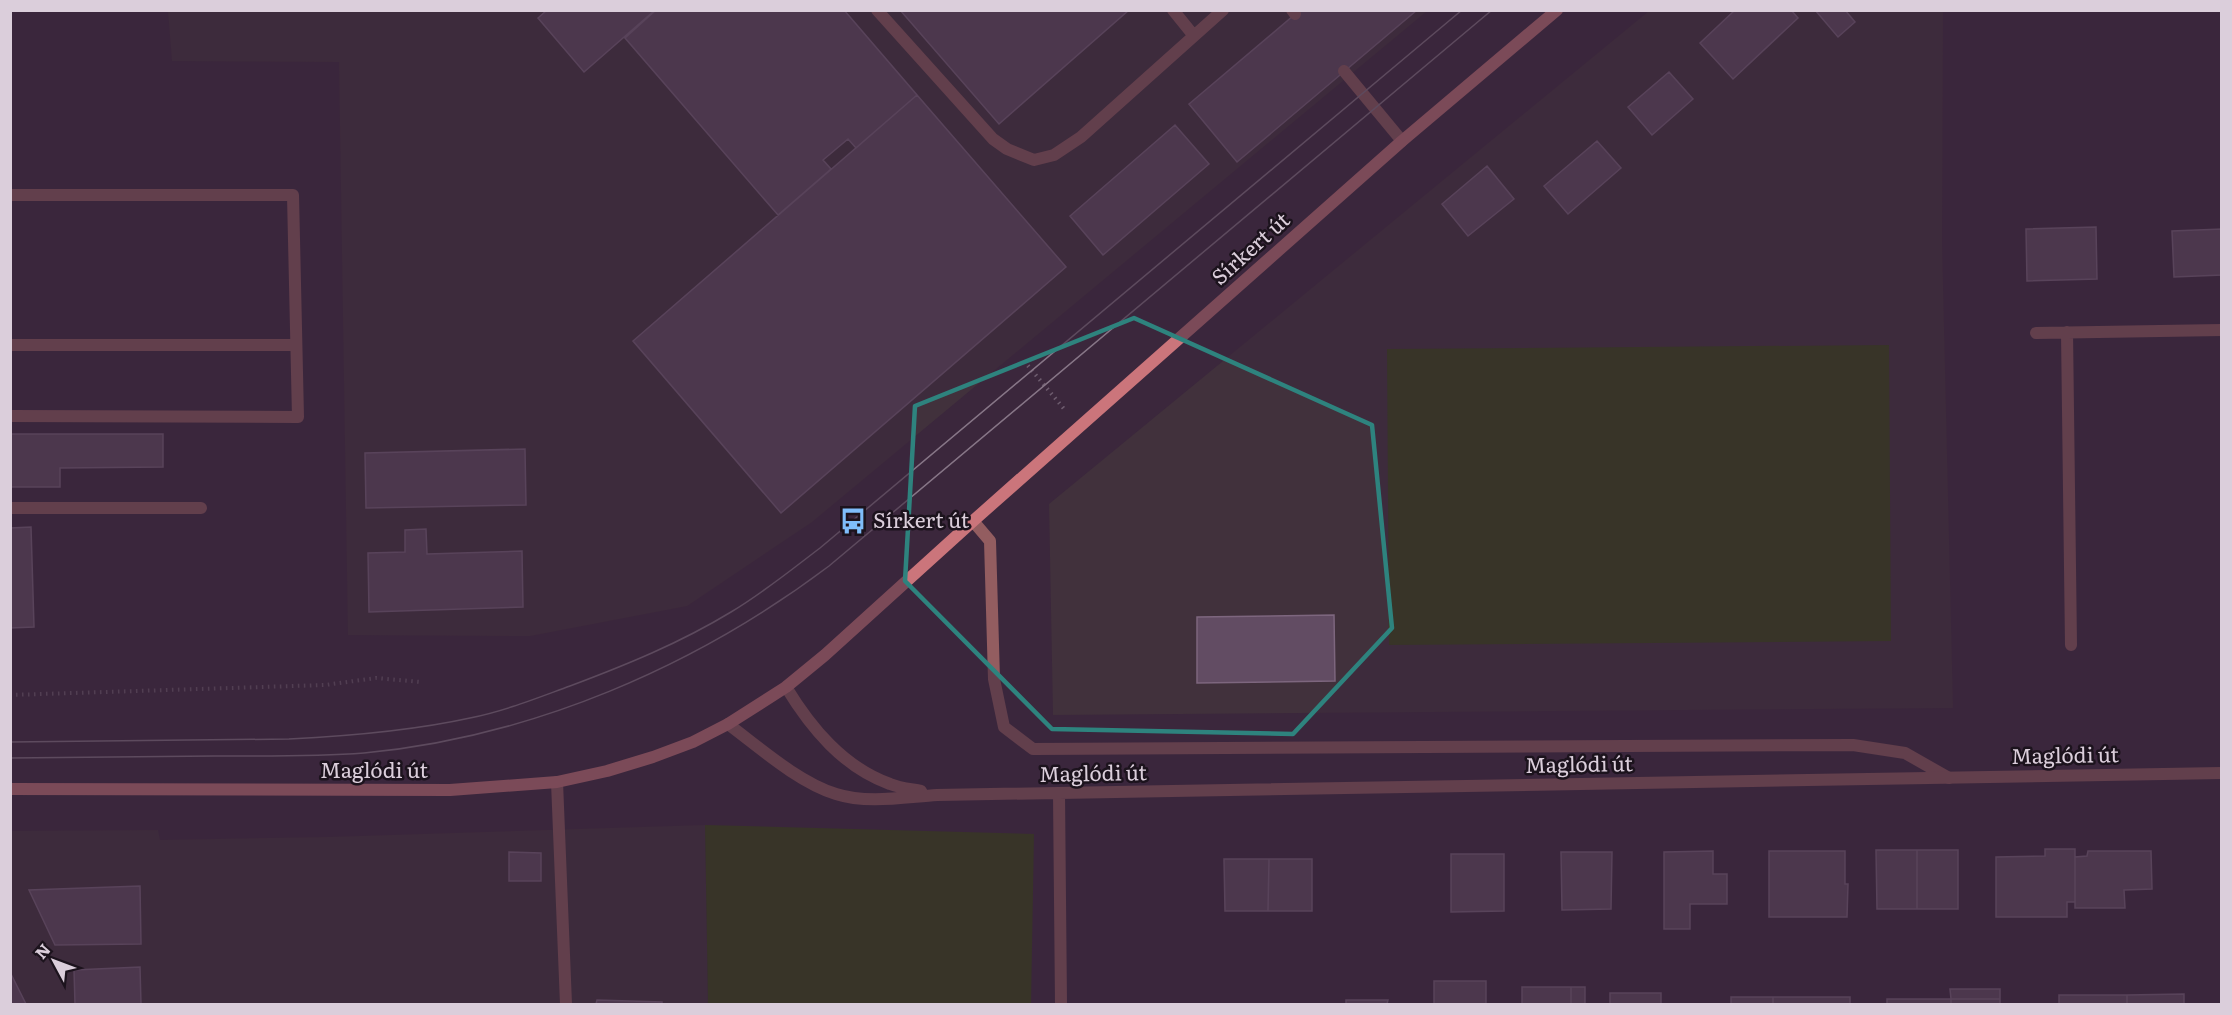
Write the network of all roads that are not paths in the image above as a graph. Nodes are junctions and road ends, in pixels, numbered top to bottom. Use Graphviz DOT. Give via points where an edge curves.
graph roads {
  1 [pos="877,10"];
  2 [pos="1173,10"];
  3 [pos="1223,10"];
  4 [pos="1557,10"];
  5 [pos="1194,36"];
  6 [pos="1344,72"];
  7 [pos="1402,141"];
  8 [pos="10,195"];
  9 [pos="2222,330"];
  10 [pos="2067,332"];
  11 [pos="2036,333"];
  12 [pos="10,345"];
  13 [pos="295,345"];
  14 [pos="10,416"];
  15 [pos="10,508"];
  16 [pos="201,508"];
  17 [pos="973,521"];
  18 [pos="2071,645"];
  19 [pos="786,687"];
  20 [pos="728,724"];
  21 [pos="2222,773"];
  22 [pos="1949,778"];
  23 [pos="557,782"];
  24 [pos="10,789"];
  25 [pos="1059,794"];
  26 [pos="937,795"];
  27 [pos="566,1005"];
  28 [pos="1061,1005"];
  1 -- 5 [label="street" via="993,139 1034,160 1054,155 1081,137"];
  2 -- 5 [label="street"];
  3 -- 5 [label="street"];
  4 -- 7 [label="street, Sírkert út"];
  6 -- 7 [label="street"];
  7 -- 17 [label="street, Sírkert út"];
  8 -- 13 [label="street" via="293,195"];
  9 -- 10 [label="street"];
  10 -- 11 [label="street"];
  10 -- 18 [label="street"];
  12 -- 13 [label="street"];
  13 -- 14 [label="street" via="298,417"];
  15 -- 16 [label="street"];
  17 -- 19 [label="street, Sírkert út"];
  17 -- 22 [label="street" via="990,541 994,679 1004,727 1033,749 1853,745 1905,753"];
  19 -- 20 [label="street, Maglódi út"];
  19 -- 26 [label="street, Maglódi út" via="816,731 862,771 890,784"];
  20 -- 23 [label="street, Maglódi út" via="653,758"];
  20 -- 26 [label="street, Maglódi út" via="811,783 837,794 865,799"];
  21 -- 22 [label="street, Maglódi út"];
  22 -- 25 [label="street, Maglódi út"];
  23 -- 24 [label="street, Maglódi út" via="450,790"];
  23 -- 27 [label="street"];
  25 -- 26 [label="street, Maglódi út"];
  25 -- 28 [label="street"];
}
